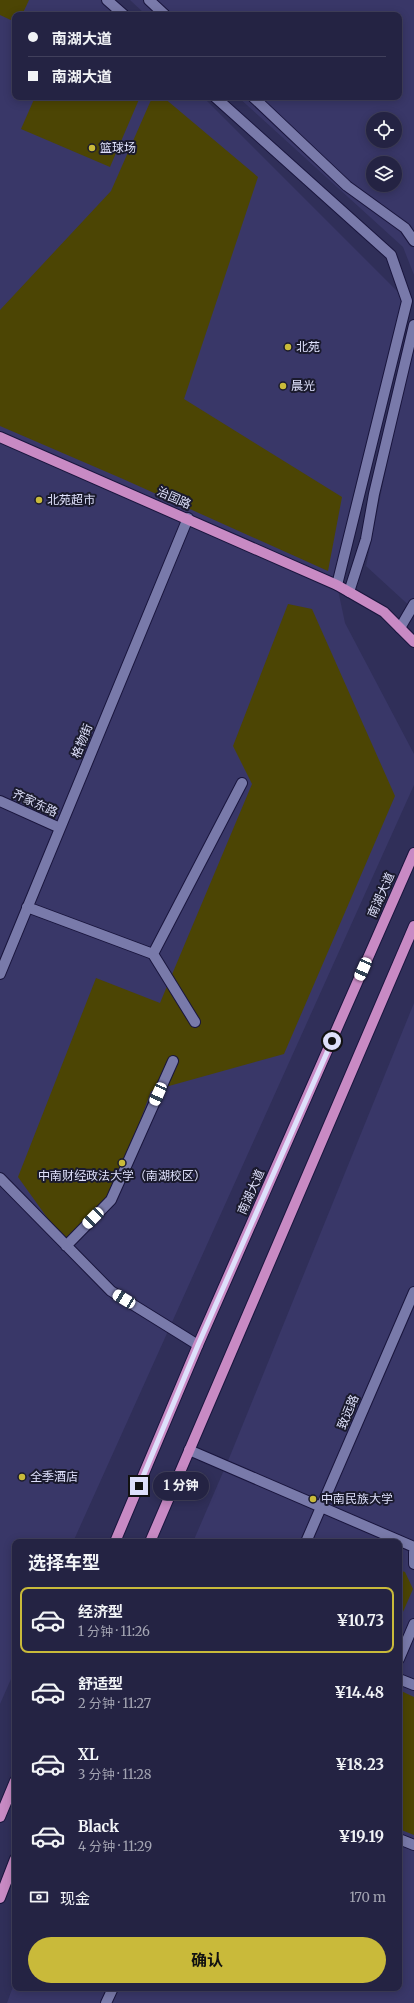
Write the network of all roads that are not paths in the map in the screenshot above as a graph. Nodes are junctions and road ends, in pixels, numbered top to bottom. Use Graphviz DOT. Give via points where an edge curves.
graph roads {
  1 [pos="107,0"];
  2 [pos="149,0"];
  3 [pos="121,12"];
  4 [pos="162,12"];
  5 [pos="218,100"];
  6 [pos="256,100"];
  7 [pos="410,227"];
  8 [pos="414,241"];
  9 [pos="414,325"];
  10 [pos="0,436"];
  11 [pos="188,518"];
  12 [pos="337,585"];
  13 [pos="349,592"];
  14 [pos="414,604"];
  15 [pos="400,628"];
  16 [pos="414,642"];
  17 [pos="242,783"];
  18 [pos="0,801"];
  19 [pos="60,828"];
  20 [pos="414,854"];
  21 [pos="27,907"];
  22 [pos="414,926"];
  23 [pos="153,954"];
  24 [pos="0,974"];
  25 [pos="194,1022"];
  26 [pos="173,1061"];
  27 [pos="0,1178"];
  28 [pos="66,1246"];
  29 [pos="414,1292"];
  30 [pos="198,1345"];
  31 [pos="189,1450"];
  32 [pos="321,1507"];
  33 [pos="116,1539"];
  34 [pos="151,1539"];
  35 [pos="307,1539"];
  36 [pos="395,1539"];
  37 [pos="402,1542"];
  38 [pos="414,1547"];
  39 [pos="414,1552"];
  40 [pos="414,1564"];
  41 [pos="414,1624"];
  42 [pos="402,1652"];
  43 [pos="402,1680"];
  44 [pos="414,1685"];
  45 [pos="12,1788"];
  46 [pos="0,1817"];
  47 [pos="402,1839"];
  48 [pos="414,1845"];
  49 [pos="12,1867"];
  50 [pos="0,1898"];
  51 [pos="112,1991"];
  52 [pos="106,2003"];
  1 -- 3 [label="street"];
  2 -- 4 [label="street"];
  5 -- 12 [label="street" via="391,255 407,301"];
  6 -- 7 [label="street" via="347,186"];
  7 -- 8 [label="street"];
  9 -- 13 [label="street" via="374,494 366,540"];
  10 -- 11 [label="main road, 治国路"];
  11 -- 12 [label="main road, 治国路"];
  11 -- 19 [label="street, 格物街"];
  12 -- 13 [label="main road, 治国路"];
  13 -- 15 [label="main road, 治国路" via="384,612"];
  14 -- 15 [label="street"];
  15 -- 16 [label="main road, 治国路"];
  17 -- 23 [label="street"];
  18 -- 19 [label="street, 齐家东路"];
  19 -- 21 [label="street, 格物街"];
  20 -- 30 [label="main road, 南湖大道"];
  21 -- 23 [label="street"];
  21 -- 24 [label="street, 格物街"];
  22 -- 31 [label="main road"];
  23 -- 25 [label="street"];
  26 -- 28 [label="street" via="111,1200"];
  27 -- 28 [label="street"];
  28 -- 30 [label="street" via="111,1291"];
  29 -- 32 [label="street, 致远路"];
  30 -- 33 [label="main road, 南湖大道"];
  31 -- 32 [label="street"];
  31 -- 34 [label="main road"];
  32 -- 35 [label="street, 致远路"];
  32 -- 36 [label="street"];
  37 -- 38 [label="street"];
  39 -- 40 [label="street"];
  41 -- 42 [label="street"];
  43 -- 44 [label="street"];
  45 -- 46 [label="main road"];
  47 -- 48 [label="street"];
  49 -- 50 [label="main road"];
  51 -- 52 [label="street"];
}
